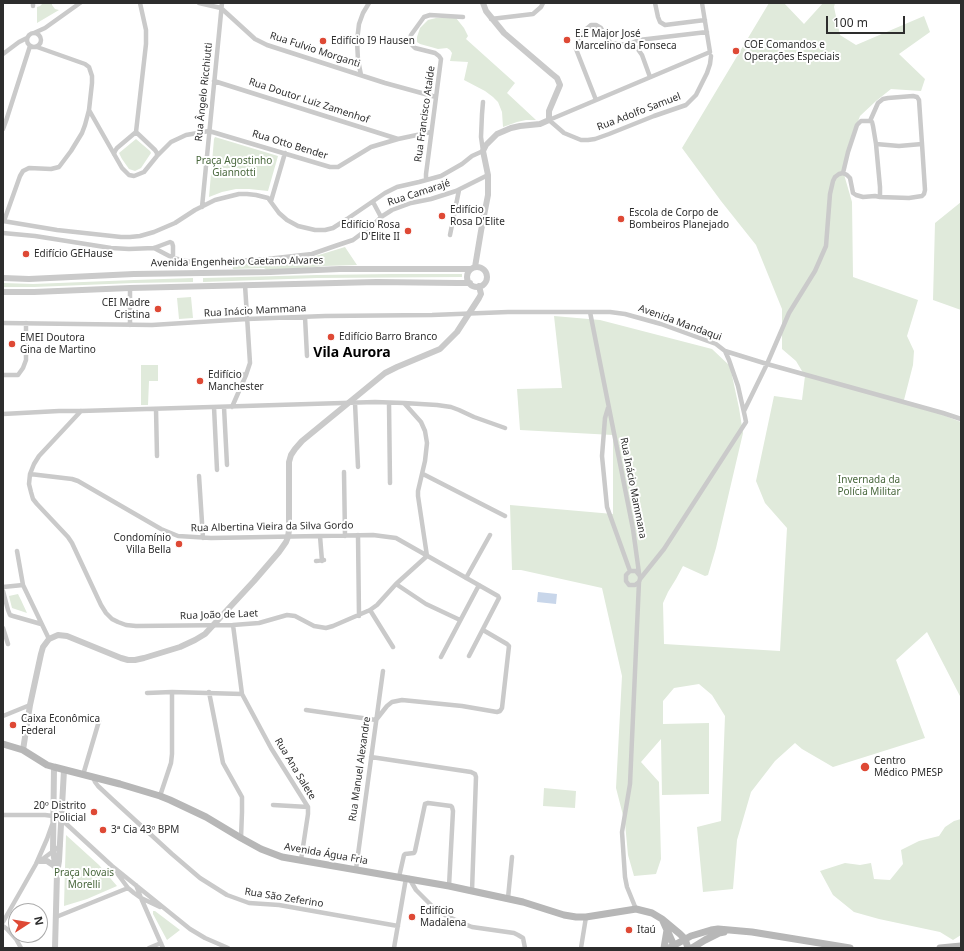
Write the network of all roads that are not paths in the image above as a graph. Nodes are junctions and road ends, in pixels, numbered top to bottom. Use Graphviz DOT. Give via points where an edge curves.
graph roads {
  1 [pos="80,3"];
  2 [pos="140,3"];
  3 [pos="199,3"];
  4 [pos="369,3"];
  5 [pos="483,3"];
  6 [pos="543,3"];
  7 [pos="655,3"];
  8 [pos="702,3"];
  9 [pos="221,6"];
  10 [pos="463,17"];
  11 [pos="491,19"];
  12 [pos="705,20"];
  13 [pos="44,28"];
  14 [pos="707,32"];
  15 [pos="34,33"];
  16 [pos="40,36"];
  17 [pos="27,38"];
  18 [pos="16,45"];
  19 [pos="34,45"];
  20 [pos="628,45"];
  21 [pos="3,54"];
  22 [pos="710,54"];
  23 [pos="361,75"];
  24 [pos="650,77"];
  25 [pos="214,80"];
  26 [pos="436,97"];
  27 [pos="596,100"];
  28 [pos="483,102"];
  29 [pos="89,110"];
  30 [pos="549,120"];
  31 [pos="870,121"];
  32 [pos="3,129"];
  33 [pos="209,131"];
  34 [pos="136,132"];
  35 [pos="431,132"];
  36 [pos="398,139"];
  37 [pos="876,144"];
  38 [pos="922,144"];
  39 [pos="483,151"];
  40 [pos="285,153"];
  41 [pos="114,154"];
  42 [pos="157,156"];
  43 [pos="843,173"];
  44 [pos="488,175"];
  45 [pos="426,180"];
  46 [pos="459,190"];
  47 [pos="880,197"];
  48 [pos="271,201"];
  49 [pos="373,202"];
  50 [pos="202,207"];
  51 [pos="381,217"];
  52 [pos="3,221"];
  53 [pos="3,233"];
  54 [pos="450,235"];
  55 [pos="154,248"];
  56 [pos="173,258"];
  57 [pos="473,268"];
  58 [pos="198,273"];
  59 [pos="3,278"];
  60 [pos="470,284"];
  61 [pos="245,285"];
  62 [pos="479,286"];
  63 [pos="198,287"];
  64 [pos="130,288"];
  65 [pos="3,292"];
  66 [pos="508,312"];
  67 [pos="590,312"];
  68 [pos="469,313"];
  69 [pos="305,317"];
  70 [pos="247,319"];
  71 [pos="3,323"];
  72 [pos="26,323"];
  73 [pos="130,325"];
  74 [pos="725,351"];
  75 [pos="307,356"];
  76 [pos="767,364"];
  77 [pos="227,372"];
  78 [pos="3,375"];
  79 [pos="246,375"];
  80 [pos="355,403"];
  81 [pos="389,403"];
  82 [pos="404,403"];
  83 [pos="348,404"];
  84 [pos="232,406"];
  85 [pos="609,406"];
  86 [pos="214,407"];
  87 [pos="224,407"];
  88 [pos="156,409"];
  89 [pos="81,411"];
  90 [pos="744,411"];
  91 [pos="3,414"];
  92 [pos="961,419"];
  93 [pos="505,428"];
  94 [pos="157,456"];
  95 [pos="228,465"];
  96 [pos="358,467"];
  97 [pos="216,470"];
  98 [pos="344,472"];
  99 [pos="30,474"];
  100 [pos="422,474"];
  101 [pos="199,476"];
  102 [pos="390,483"];
  103 [pos="505,516"];
  104 [pos="358,535"];
  105 [pos="490,535"];
  106 [pos="320,536"];
  107 [pos="345,536"];
  108 [pos="288,537"];
  109 [pos="203,538"];
  110 [pos="16,551"];
  111 [pos="428,556"];
  112 [pos="316,561"];
  113 [pos="630,571"];
  114 [pos="639,573"];
  115 [pos="466,578"];
  116 [pos="640,581"];
  117 [pos="396,584"];
  118 [pos="23,585"];
  119 [pos="479,585"];
  120 [pos="3,587"];
  121 [pos="3,591"];
  122 [pos="370,610"];
  123 [pos="359,616"];
  124 [pos="460,620"];
  125 [pos="41,624"];
  126 [pos="214,625"];
  127 [pos="233,625"];
  128 [pos="3,628"];
  129 [pos="483,630"];
  130 [pos="49,639"];
  131 [pos="8,644"];
  132 [pos="394,647"];
  133 [pos="468,656"];
  134 [pos="441,657"];
  135 [pos="383,671"];
  136 [pos="172,692"];
  137 [pos="209,692"];
  138 [pos="147,693"];
  139 [pos="242,694"];
  140 [pos="30,705"];
  141 [pos="306,710"];
  142 [pos="3,716"];
  143 [pos="376,720"];
  144 [pos="99,722"];
  145 [pos="3,744"];
  146 [pos="23,750"];
  147 [pos="371,757"];
  148 [pos="54,767"];
  149 [pos="64,770"];
  150 [pos="83,775"];
  151 [pos="94,778"];
  152 [pos="160,796"];
  153 [pos="273,805"];
  154 [pos="308,807"];
  155 [pos="3,815"];
  156 [pos="53,816"];
  157 [pos="62,820"];
  158 [pos="53,824"];
  159 [pos="241,838"];
  160 [pos="60,846"];
  161 [pos="53,851"];
  162 [pos="512,857"];
  163 [pos="301,860"];
  164 [pos="38,862"];
  165 [pos="112,866"];
  166 [pos="356,869"];
  167 [pos="56,870"];
  168 [pos="405,878"];
  169 [pos="136,885"];
  170 [pos="449,886"];
  171 [pos="128,888"];
  172 [pos="472,891"];
  173 [pos="141,898"];
  174 [pos="508,898"];
  175 [pos="164,908"];
  176 [pos="636,910"];
  177 [pos="586,917"];
  178 [pos="56,918"];
  179 [pos="662,919"];
  180 [pos="3,922"];
  181 [pos="3,926"];
  182 [pos="398,926"];
  183 [pos="667,929"];
  184 [pos="730,930"];
  185 [pos="685,939"];
  186 [pos="161,943"];
  187 [pos="961,946"];
  188 [pos="672,947"];
  189 [pos="20,948"];
  190 [pos="55,948"];
  191 [pos="149,948"];
  192 [pos="163,948"];
  193 [pos="228,948"];
  194 [pos="394,948"];
  195 [pos="525,948"];
  196 [pos="582,948"];
  197 [pos="664,948"];
  198 [pos="688,948"];
  199 [pos="692,948"];
  200 [pos="850,948"];
  201 [pos="940,948"];
  1 -- 13 [label="street"];
  2 -- 34 [label="street" via="146,30 146,44"];
  3 -- 9 [label="street, Rua Fulvio Morganti"];
  4 -- 23 [label="street" via="359,24 357,42"];
  5 -- 11 [label="street"];
  6 -- 11 [label="street" via="534,14"];
  7 -- 12 [label="street" via="658,17 663,24"];
  8 -- 12 [label="street"];
  9 -- 23 [label="street, Rua Fulvio Morganti" via="255,39 267,45"];
  9 -- 25 [label="street, Rua Ângelo Ricchiutti"];
  10 -- 26 [label="street, Rua Francisco Ataíde" via="424,17 411,35 410,40 415,48 435,53 441,59"];
  11 -- 30 [label="street" via="557,78 560,85 550,109"];
  12 -- 14 [label="street"];
  13 -- 15 [label="street"];
  13 -- 16 [label="street"];
  14 -- 20 [label="street" via="638,40"];
  14 -- 22 [label="street"];
  15 -- 16 [label="street"];
  15 -- 17 [label="street"];
  16 -- 19 [label="street" via="41,39"];
  17 -- 18 [label="street"];
  17 -- 19 [label="street" via="27,42"];
  18 -- 19 [label="street"];
  18 -- 21 [label="street"];
  19 -- 29 [label="street" via="89,67 92,76"];
  19 -- 32 [label="street" via="28,54"];
  20 -- 24 [label="street" via="637,48 642,55"];
  20 -- 27 [label="street" via="610,43 601,28 594,25 587,27 579,38 577,52"];
  22 -- 24 [label="street"];
  22 -- 30 [label="street, Rua Adolfo Samuel" via="707,73 696,95 686,105 588,140 564,133"];
  23 -- 26 [label="street, Rua Fulvio Morganti"];
  24 -- 27 [label="street"];
  25 -- 33 [label="street, Rua Ângelo Ricchiutti"];
  25 -- 36 [label="street, Rua Doutor Luiz Zamenhof"];
  26 -- 35 [label="street, Rua Francisco Ataíde"];
  27 -- 30 [label="street"];
  28 -- 39 [label="street"];
  29 -- 41 [label="street"];
  29 -- 52 [label="street" via="82,133 59,167 29,168 23,171"];
  30 -- 39 [label="street" via="504,131 492,139"];
  31 -- 37 [label="street"];
  31 -- 38 [label="street" via="878,103 883,99 917,97"];
  31 -- 43 [label="street" via="861,121 857,124"];
  33 -- 40 [label="street, Rua Otto Bender"];
  33 -- 42 [label="street" via="186,135 171,142"];
  33 -- 50 [label="street, Rua Ângelo Ricchiutti"];
  34 -- 41 [label="street" via="117,148"];
  34 -- 42 [label="street" via="156,151"];
  35 -- 36 [label="street, Rua Otto Bender"];
  35 -- 45 [label="street, Rua Francisco Ataíde"];
  36 -- 40 [label="street, Rua Otto Bender" via="371,146 338,167 330,167"];
  37 -- 38 [label="street"];
  37 -- 47 [label="street"];
  38 -- 47 [label="street" via="924,194 909,198"];
  39 -- 44 [label="street"];
  39 -- 45 [label="street" via="453,170"];
  40 -- 48 [label="street"];
  41 -- 42 [label="street" via="122,168 134,176 144,172"];
  43 -- 47 [label="street" via="850,178 856,196"];
  43 -- 76 [label="street" via="833,181 826,246 789,312"];
  44 -- 46 [label="street, Rua Camarajé"];
  44 -- 57 [label="street" via="488,195"];
  45 -- 49 [label="street" via="396,187"];
  46 -- 51 [label="street, Rua Camarajé" via="411,203"];
  46 -- 54 [label="street"];
  48 -- 49 [label="street" via="287,220 315,230 333,228"];
  48 -- 50 [label="street" via="267,197 239,194 215,200"];
  49 -- 51 [label="street"];
  50 -- 52 [label="street" via="175,223 130,238"];
  51 -- 56 [label="street, Rua Camarajé" via="353,240 312,254 200,263"];
  53 -- 55 [label="street" via="111,248"];
  55 -- 56 [label="street, Rua Camarajé"];
  55 -- 56 [label="street" via="171,242"];
  57 -- 58 [label="street, Avenida Engenheiro Caetano Alvares"];
  57 -- 60 [label="street" via="468,276"];
  57 -- 62 [label="street" via="480,267 487,276 486,282"];
  58 -- 59 [label="street, Avenida Engenheiro Caetano Alvares"];
  58 -- 63 [label="street"];
  60 -- 61 [label="street" via="377,282"];
  60 -- 62 [label="street"];
  61 -- 63 [label="street"];
  61 -- 70 [label="street"];
  62 -- 68 [label="street" via="480,295"];
  63 -- 64 [label="street"];
  64 -- 65 [label="street"];
  64 -- 73 [label="street"];
  66 -- 67 [label="street, Avenida Mandaqui"];
  66 -- 68 [label="street, Rua Inácio Mammana"];
  67 -- 74 [label="street, Avenida Mandaqui" via="625,314 661,324 716,344"];
  67 -- 85 [label="street, Rua Inácio Mammana"];
  68 -- 69 [label="street, Rua Inácio Mammana"];
  68 -- 83 [label="street" via="440,349 385,373"];
  69 -- 70 [label="street, Rua Inácio Mammana"];
  69 -- 75 [label="street"];
  70 -- 73 [label="street, Rua Inácio Mammana"];
  70 -- 79 [label="street" via="250,363"];
  71 -- 72 [label="street, Rua Inácio Mammana"];
  72 -- 73 [label="street, Rua Inácio Mammana"];
  72 -- 78 [label="street" via="26,360 23,368 18,375"];
  74 -- 76 [label="street"];
  74 -- 90 [label="street, Avenida Mandaqui"];
  76 -- 90 [label="street"];
  76 -- 92 [label="street"];
  77 -- 79 [label="street"];
  79 -- 84 [label="street"];
  80 -- 81 [label="street"];
  80 -- 83 [label="street"];
  80 -- 96 [label="street"];
  81 -- 82 [label="street"];
  81 -- 102 [label="street"];
  82 -- 93 [label="street" via="451,407"];
  82 -- 100 [label="street" via="421,422 425,431 428,443"];
  83 -- 84 [label="street"];
  83 -- 108 [label="street" via="302,441 291,455"];
  84 -- 87 [label="street"];
  85 -- 113 [label="street, Rua Inácio Mammana" via="605,418 602,456 607,507"];
  85 -- 114 [label="street, Rua Inácio Mammana"];
  86 -- 87 [label="street"];
  86 -- 88 [label="street"];
  86 -- 97 [label="street"];
  87 -- 95 [label="street"];
  88 -- 89 [label="street"];
  88 -- 94 [label="street"];
  89 -- 91 [label="street"];
  89 -- 99 [label="street, Rua João de Laet" via="39,456"];
  90 -- 116 [label="street, Avenida Mandaqui" via="746,422 664,550"];
  98 -- 107 [label="street"];
  99 -- 109 [label="street, Rua Albertina Vieira da Silva Gordo" via="78,481 172,534"];
  99 -- 126 [label="street, Rua João de Laet" via="29,484 33,499 68,537 101,606 112,619 136,626"];
  100 -- 103 [label="street"];
  100 -- 111 [label="street" via="418,496"];
  101 -- 109 [label="street"];
  104 -- 107 [label="street, Rua Albertina Vieira da Silva Gordo"];
  104 -- 111 [label="street, Rua Albertina Vieira da Silva Gordo" via="396,538"];
  104 -- 123 [label="street"];
  105 -- 115 [label="street"];
  106 -- 107 [label="street, Rua Albertina Vieira da Silva Gordo"];
  106 -- 108 [label="street, Rua Albertina Vieira da Silva Gordo"];
  106 -- 112 [label="street" via="323,560"];
  108 -- 109 [label="street, Rua Albertina Vieira da Silva Gordo"];
  108 -- 126 [label="street" via="279,552"];
  110 -- 118 [label="street"];
  111 -- 115 [label="street, Rua Albertina Vieira da Silva Gordo"];
  111 -- 117 [label="street, Rua João de Laet"];
  113 -- 114 [label="street"];
  113 -- 116 [label="street, Rua Inácio Mammana" via="626,575 627,583 635,586"];
  114 -- 116 [label="street, Rua Inácio Mammana"];
  115 -- 119 [label="street, Rua Albertina Vieira da Silva Gordo"];
  116 -- 176 [label="street" via="630,784 622,832 625,877"];
  117 -- 122 [label="street, Rua João de Laet"];
  117 -- 124 [label="street" via="426,604"];
  118 -- 120 [label="street"];
  118 -- 125 [label="street"];
  119 -- 124 [label="street"];
  119 -- 129 [label="street, Rua Albertina Vieira da Silva Gordo" via="499,598"];
  121 -- 125 [label="street" via="10,615"];
  122 -- 123 [label="street, Rua João de Laet"];
  122 -- 132 [label="street"];
  123 -- 127 [label="street, Rua João de Laet" via="326,628 314,626 291,615 259,623"];
  124 -- 134 [label="street"];
  125 -- 130 [label="street"];
  126 -- 127 [label="street, Rua João de Laet"];
  126 -- 130 [label="street" via="205,634 190,642 135,660 121,658 67,636 58,635"];
  127 -- 139 [label="street"];
  128 -- 131 [label="street"];
  129 -- 133 [label="street"];
  129 -- 143 [label="street" via="507,644 509,648 501,710 498,712 402,700 392,702"];
  130 -- 140 [label="street" via="40,654"];
  135 -- 143 [label="street, Rua Manuel Alexandre"];
  136 -- 137 [label="street"];
  136 -- 138 [label="street"];
  136 -- 152 [label="street" via="172,754"];
  137 -- 139 [label="street"];
  137 -- 159 [label="street" via="223,763 242,797"];
  139 -- 154 [label="street, Rua Ana Salete" via="271,748"];
  140 -- 142 [label="street"];
  140 -- 146 [label="street"];
  141 -- 143 [label="street"];
  143 -- 147 [label="street, Rua Manuel Alexandre"];
  144 -- 150 [label="street"];
  145 -- 146 [label="main road, Avenida Água Fria"];
  146 -- 148 [label="main road, Avenida Água Fria"];
  147 -- 166 [label="street, Rua Manuel Alexandre"];
  147 -- 172 [label="street" via="475,774"];
  148 -- 149 [label="main road, Avenida Água Fria"];
  148 -- 156 [label="street"];
  149 -- 150 [label="main road, Avenida Água Fria"];
  149 -- 157 [label="street"];
  150 -- 151 [label="main road, Avenida Água Fria"];
  151 -- 152 [label="main road, Avenida Água Fria"];
  151 -- 182 [label="street, Rua São Zeferino" via="113,800 182,863 227,895 249,903 279,905"];
  152 -- 159 [label="main road, Avenida Água Fria" via="206,817"];
  153 -- 154 [label="street"];
  154 -- 163 [label="street, Rua Ana Salete"];
  155 -- 156 [label="street"];
  156 -- 157 [label="street"];
  156 -- 158 [label="street"];
  157 -- 160 [label="street"];
  157 -- 165 [label="street"];
  158 -- 161 [label="street"];
  158 -- 164 [label="street"];
  159 -- 163 [label="main road, Avenida Água Fria" via="272,854"];
  160 -- 161 [label="street"];
  160 -- 167 [label="street" via="59,866"];
  161 -- 164 [label="street"];
  161 -- 167 [label="street"];
  162 -- 174 [label="street"];
  163 -- 166 [label="main road, Avenida Água Fria"];
  164 -- 167 [label="street" via="47,861"];
  164 -- 180 [label="street"];
  165 -- 169 [label="street"];
  165 -- 171 [label="street"];
  166 -- 168 [label="main road, Avenida Água Fria"];
  167 -- 178 [label="street"];
  168 -- 170 [label="main road, Avenida Água Fria"];
  168 -- 170 [label="street" via="404,855 416,851 424,806 426,803 451,806 453,809"];
  168 -- 182 [label="street"];
  168 -- 195 [label="street" via="432,906 445,914 472,927 518,935 523,938"];
  169 -- 173 [label="street"];
  169 -- 175 [label="street"];
  170 -- 172 [label="main road, Avenida Água Fria"];
  171 -- 173 [label="street"];
  171 -- 178 [label="street"];
  172 -- 174 [label="main road, Avenida Água Fria"];
  173 -- 175 [label="street"];
  173 -- 186 [label="street"];
  174 -- 177 [label="main road, Avenida Água Fria" via="564,915"];
  175 -- 193 [label="street" via="195,932"];
  176 -- 177 [label="main road, Avenida Água Fria"];
  176 -- 179 [label="main road, Avenida Água Fria" via="648,912"];
  177 -- 196 [label="street"];
  178 -- 190 [label="street"];
  179 -- 183 [label="main road"];
  179 -- 185 [label="main road, Avenida Água Fria"];
  181 -- 189 [label="street" via="16,939"];
  182 -- 194 [label="street"];
  183 -- 188 [label="main road"];
  183 -- 197 [label="main road"];
  184 -- 185 [label="main road" via="711,930"];
  184 -- 199 [label="main road"];
  184 -- 200 [label="main road"];
  185 -- 188 [label="main road"];
  185 -- 198 [label="main road, Avenida Água Fria"];
  186 -- 191 [label="street"];
  186 -- 192 [label="street"];
  187 -- 201 [label="main road"];
}
